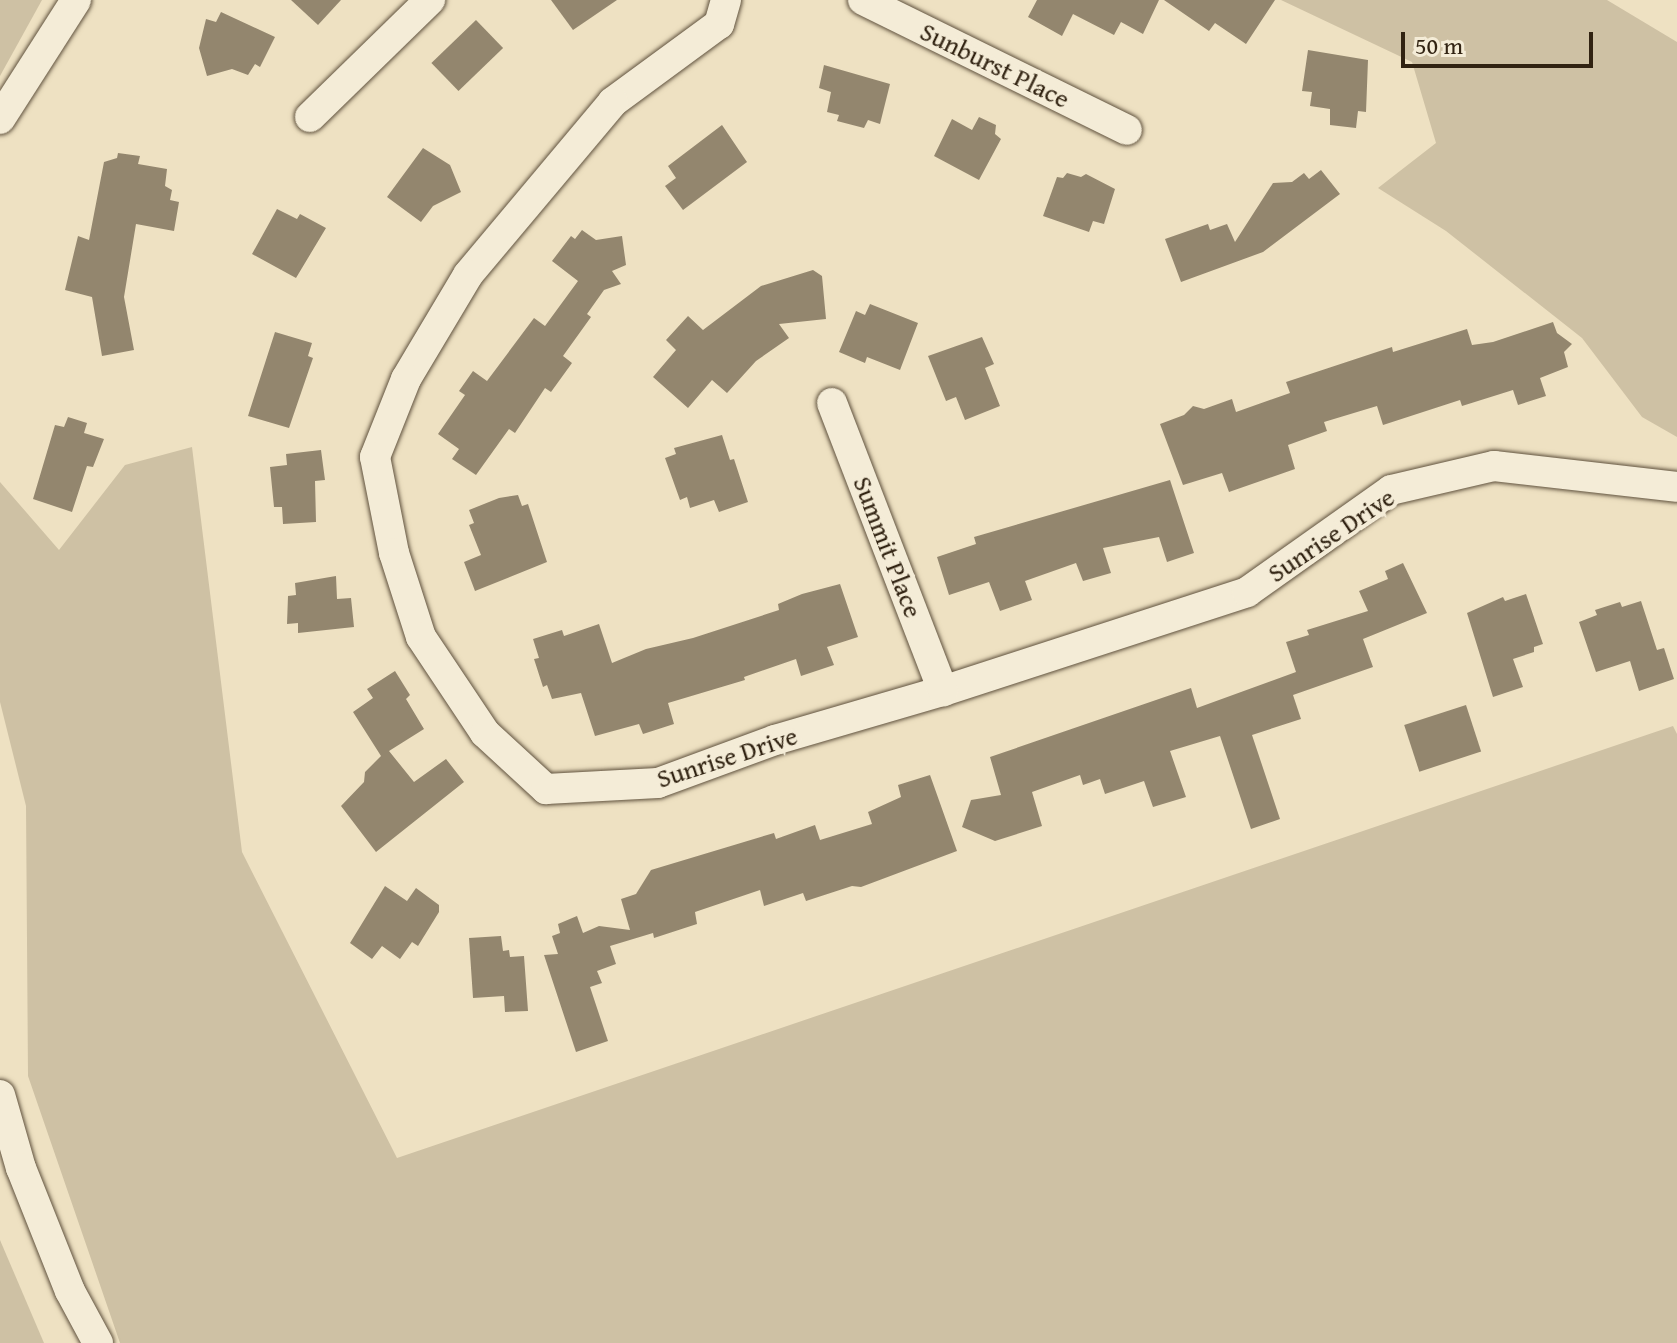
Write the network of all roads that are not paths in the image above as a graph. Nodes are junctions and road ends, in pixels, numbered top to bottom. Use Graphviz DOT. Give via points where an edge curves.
graph roads {
  1 [pos="76,0"];
  2 [pos="430,0"];
  3 [pos="726,0"];
  4 [pos="863,0"];
  5 [pos="310,117"];
  6 [pos="0,119"];
  7 [pos="1127,130"];
  8 [pos="832,403"];
  9 [pos="1677,487"];
  10 [pos="943,691"];
  11 [pos="0,1095"];
  12 [pos="98,1343"];
  1 -- 6 [label="street"];
  2 -- 5 [label="street"];
  3 -- 10 [label="street, Sunrise Drive" via="719,24 613,102 452,301 406,379 375,457 394,553 421,637 485,733 546,789 658,783 775,740"];
  4 -- 7 [label="street, Sunburst Place"];
  8 -- 10 [label="street, Summit Place"];
  9 -- 10 [label="street, Sunrise Drive" via="1494,466 1391,490 1247,592"];
  11 -- 12 [label="street" via="21,1168 70,1291"];
}
